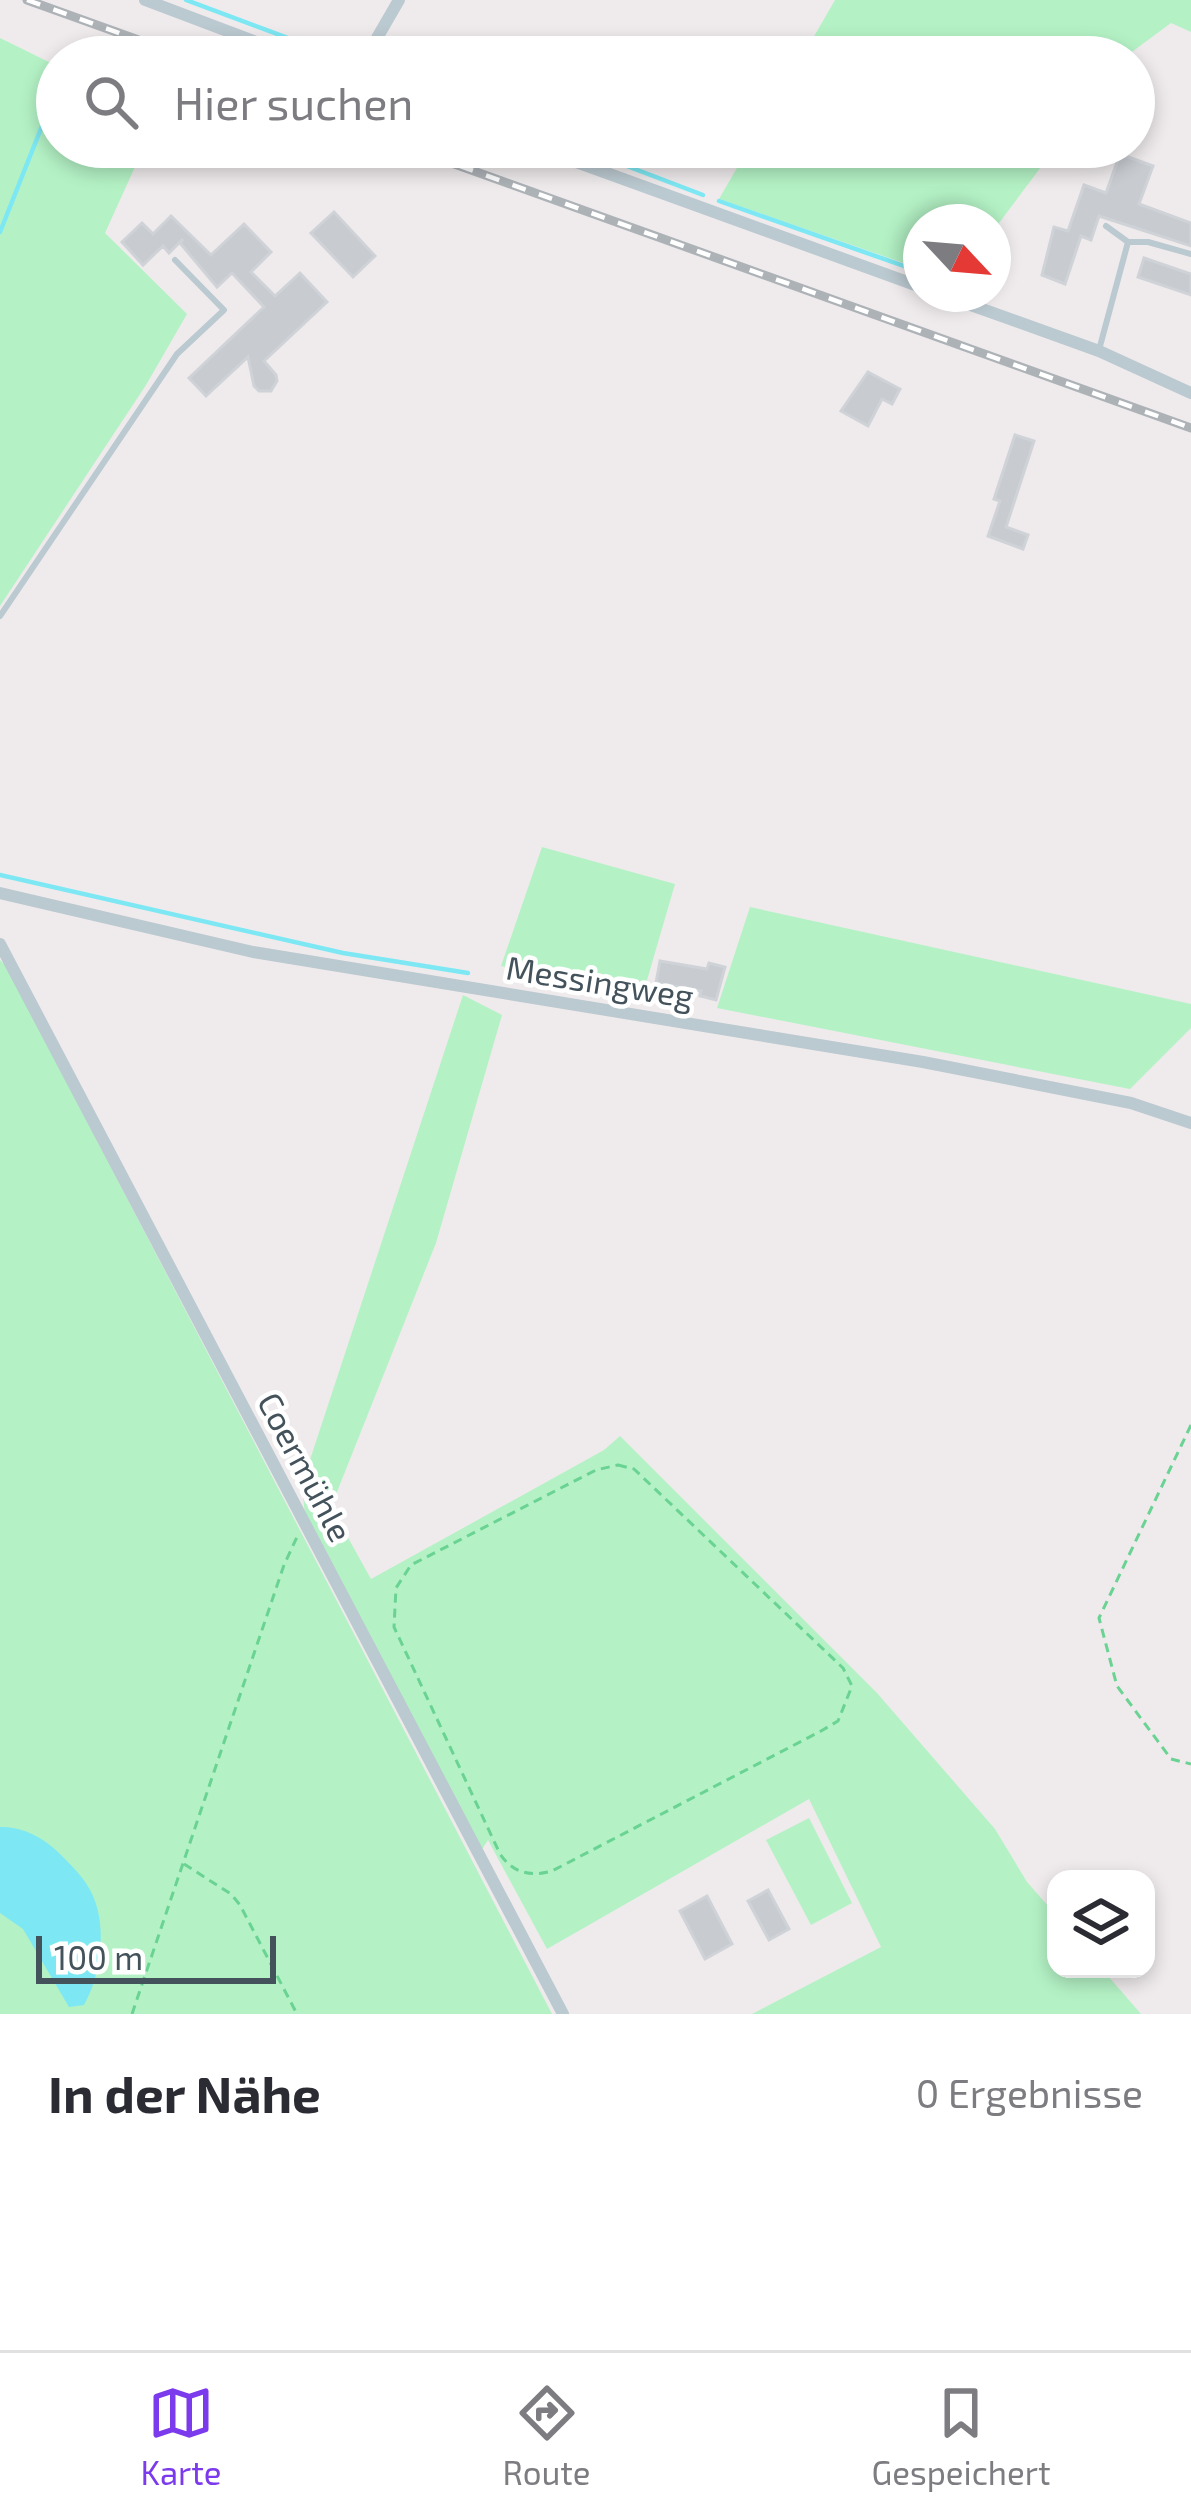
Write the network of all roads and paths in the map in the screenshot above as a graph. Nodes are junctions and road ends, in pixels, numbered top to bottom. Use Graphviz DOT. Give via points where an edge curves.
graph roads {
  1 [pos="145,0"];
  2 [pos="399,0"];
  3 [pos="240,36"];
  4 [pos="378,36"];
  5 [pos="593,168"];
  6 [pos="1106,226"];
  7 [pos="1129,242"];
  8 [pos="1191,254"];
  9 [pos="175,260"];
  10 [pos="903,280"];
  11 [pos="991,312"];
  12 [pos="1099,350"];
  13 [pos="1190,392"];
  14 [pos="0,616"];
  15 [pos="0,893"];
  16 [pos="0,944"];
  17 [pos="1191,1123"];
  18 [pos="1191,1425"];
  19 [pos="306,1526"];
  20 [pos="821,1732"];
  21 [pos="1191,1764"];
  22 [pos="183,1863"];
  23 [pos="132,2014"];
  24 [pos="297,2014"];
  25 [pos="563,2014"];
  1 -- 3 [label="street"];
  2 -- 4 [label="street"];
  5 -- 10 [label="street"];
  6 -- 7 [label="lane"];
  7 -- 8 [label="lane"];
  7 -- 12 [label="lane"];
  9 -- 14 [label="lane" via="224,310 176,354"];
  11 -- 12 [label="street"];
  12 -- 13 [label="street"];
  15 -- 17 [label="street, Messingweg" via="253,952 922,1061 1131,1103"];
  16 -- 19 [label="street, Coermühle"];
  18 -- 21 [label="path" via="1100,1618 1117,1685 1171,1760"];
  19 -- 22 [label="path" via="284,1564"];
  19 -- 25 [label="street, Coermühle"];
  20 -- 20 [label="path" via="552,1871 522,1873 500,1853 394,1627 395,1588 411,1565 596,1470 634,1469 843,1668 852,1686 848,1702"];
  22 -- 23 [label="path"];
  22 -- 24 [label="path" via="240,1905"];
}
